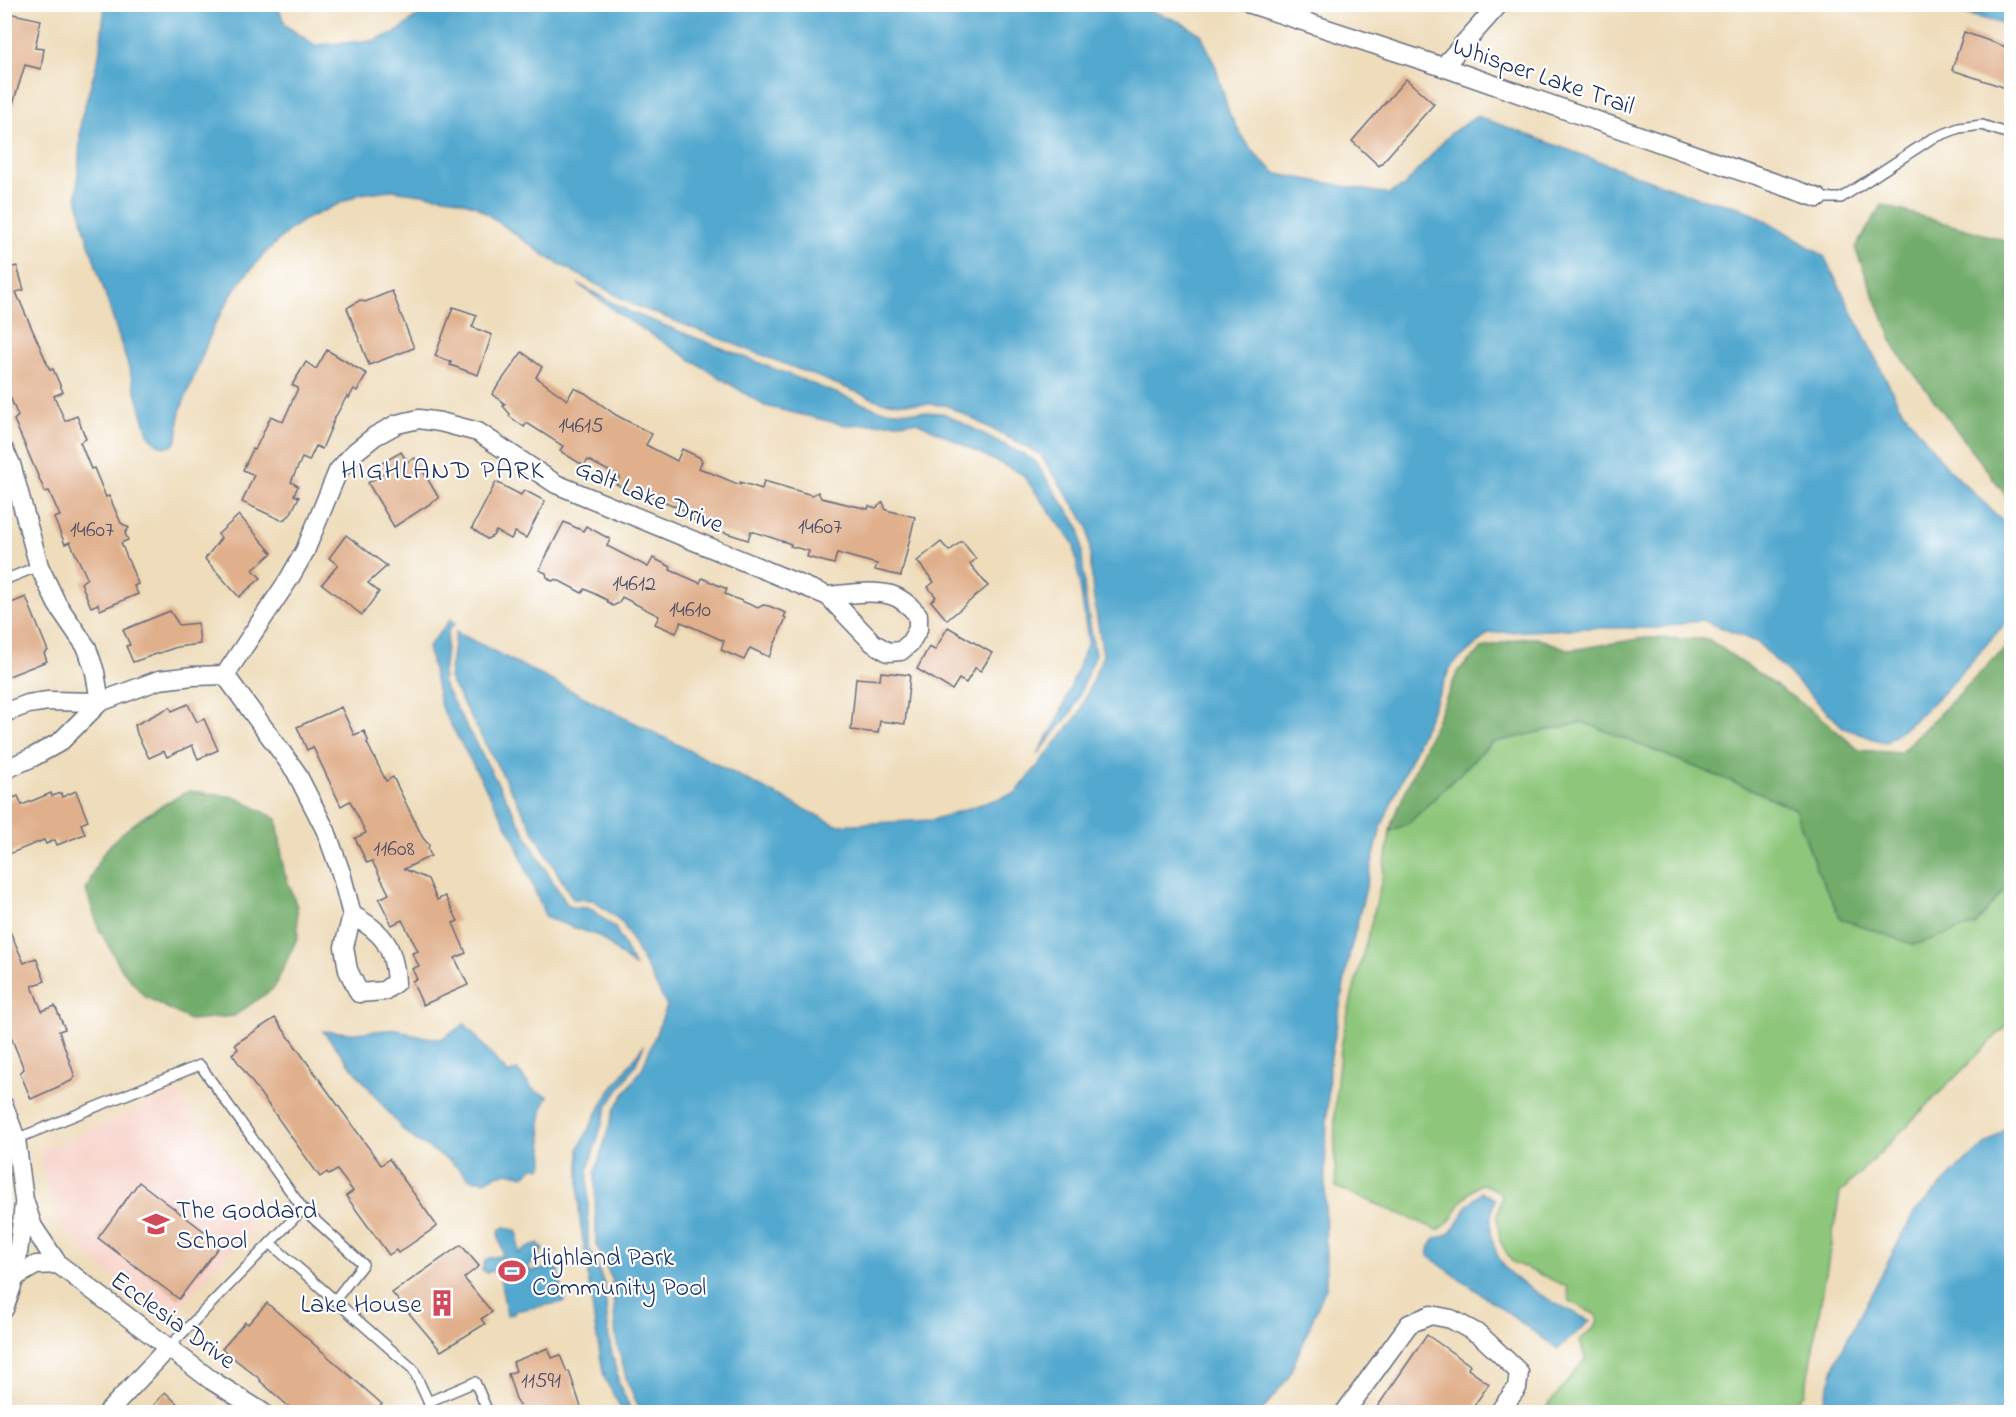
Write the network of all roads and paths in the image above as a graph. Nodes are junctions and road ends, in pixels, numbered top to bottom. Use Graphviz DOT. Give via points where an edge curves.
graph roads {
  1 [pos="1251,4"];
  2 [pos="1499,4"];
  3 [pos="1443,67"];
  4 [pos="2012,135"];
  5 [pos="1818,198"];
  6 [pos="4,450"];
  7 [pos="39,566"];
  8 [pos="4,580"];
  9 [pos="828,596"];
  10 [pos="225,675"];
  11 [pos="100,702"];
  12 [pos="4,713"];
  13 [pos="4,770"];
  14 [pos="352,915"];
  15 [pos="4,1106"];
  16 [pos="16,1139"];
  17 [pos="24,1200"];
  18 [pos="303,1209"];
  19 [pos="270,1243"];
  20 [pos="58,1264"];
  21 [pos="10,1275"];
  22 [pos="335,1300"];
  23 [pos="4,1309"];
  24 [pos="168,1348"];
  25 [pos="428,1402"];
  26 [pos="260,1412"];
  27 [pos="108,1413"];
  28 [pos="433,1413"];
  29 [pos="488,1413"];
  30 [pos="1345,1413"];
  31 [pos="1499,1413"];
  1 -- 3 [label="street, Whisper Lake Trail"];
  2 -- 3 [label="street"];
  3 -- 5 [label="street, Whisper Lake Trail"];
  4 -- 5 [label="lane" via="1982,125 1959,128 1931,139 1841,198"];
  6 -- 7 [label="street"];
  7 -- 8 [label="lane"];
  7 -- 11 [label="street" via="57,604 87,648"];
  9 -- 9 [label="street, Galt Lake Drive" via="891,596 918,615 918,629 901,651 888,652 873,643"];
  9 -- 10 [label="street, Galt Lake Drive" via="556,484 478,432 419,419 397,424 375,436 338,471 305,551"];
  10 -- 11 [label="street" via="159,680"];
  10 -- 14 [label="street" via="296,772 326,831"];
  11 -- 12 [label="street" via="48,701"];
  11 -- 13 [label="street" via="60,742"];
  15 -- 16 [label="street"];
  16 -- 17 [label="street"];
  16 -- 18 [label="lane" via="201,1065"];
  17 -- 20 [label="street, Ecclesia Drive" via="33,1227"];
  17 -- 21 [label="street"];
  18 -- 19 [label="lane"];
  18 -- 22 [label="lane" via="363,1264"];
  19 -- 22 [label="lane"];
  19 -- 24 [label="lane"];
  20 -- 21 [label="street" via="36,1265"];
  20 -- 24 [label="street, Ecclesia Drive"];
  21 -- 23 [label="street"];
  22 -- 25 [label="lane" via="413,1369"];
  24 -- 26 [label="street, Ecclesia Drive"];
  24 -- 27 [label="street"];
  25 -- 28 [label="lane"];
  25 -- 29 [label="lane" via="475,1382"];
  30 -- 31 [label="street" via="1409,1324 1431,1316 1451,1319 1480,1335 1519,1372 1517,1388"];
}
